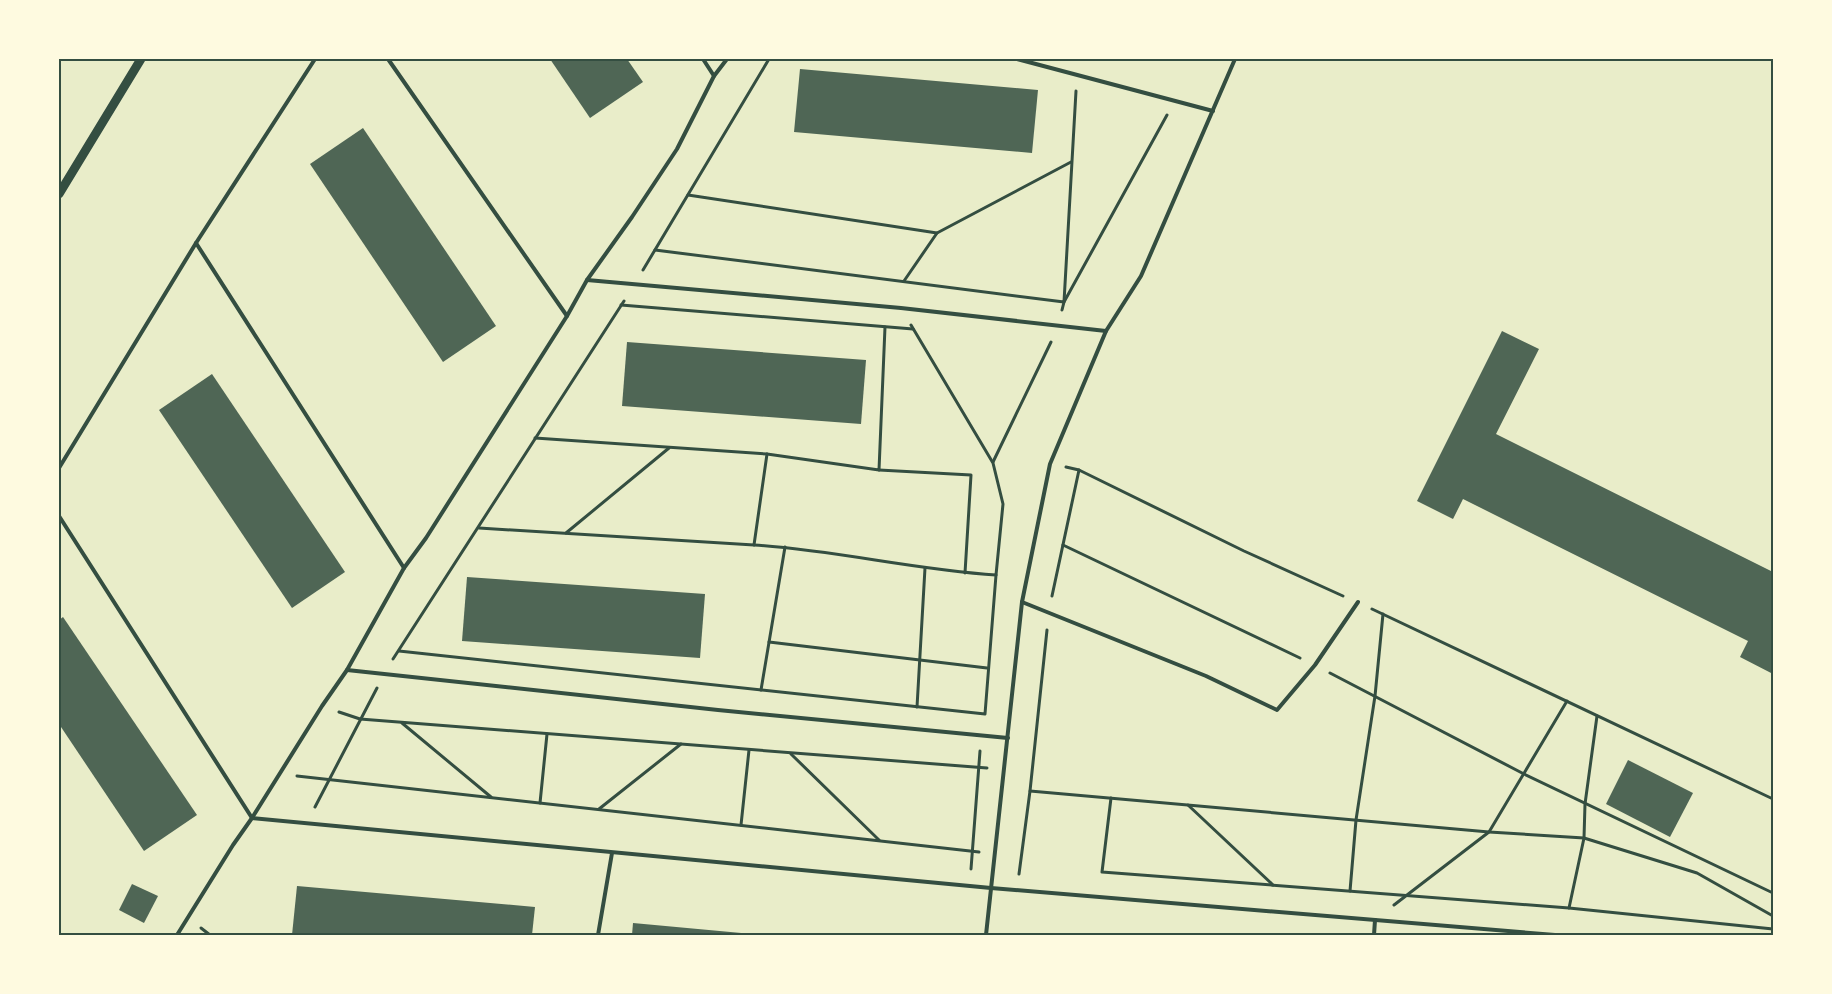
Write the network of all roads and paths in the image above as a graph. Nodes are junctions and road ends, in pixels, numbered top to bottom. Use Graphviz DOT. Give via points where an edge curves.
graph roads {
  1 [pos="141,59"];
  2 [pos="314,59"];
  3 [pos="388,59"];
  4 [pos="703,59"];
  5 [pos="727,59"];
  6 [pos="769,59"];
  7 [pos="1017,59"];
  8 [pos="1235,59"];
  9 [pos="1077,75"];
  10 [pos="714,76"];
  11 [pos="1175,101"];
  12 [pos="1213,112"];
  13 [pos="1071,162"];
  14 [pos="59,194"];
  15 [pos="688,195"];
  16 [pos="936,233"];
  17 [pos="196,243"];
  18 [pos="655,250"];
  19 [pos="587,280"];
  20 [pos="904,281"];
  21 [pos="634,284"];
  22 [pos="1064,302"];
  23 [pos="621,305"];
  24 [pos="901,308"];
  25 [pos="567,316"];
  26 [pos="1059,326"];
  27 [pos="885,327"];
  28 [pos="914,330"];
  29 [pos="1106,331"];
  30 [pos="535,438"];
  31 [pos="670,448"];
  32 [pos="767,454"];
  33 [pos="993,463"];
  34 [pos="1050,464"];
  35 [pos="59,468"];
  36 [pos="879,470"];
  37 [pos="1079,470"];
  38 [pos="59,516"];
  39 [pos="478,528"];
  40 [pos="566,533"];
  41 [pos="1063,545"];
  42 [pos="754,546"];
  43 [pos="785,547"];
  44 [pos="404,568"];
  45 [pos="925,568"];
  46 [pos="965,573"];
  47 [pos="996,575"];
  48 [pos="1022,602"];
  49 [pos="1358,602"];
  50 [pos="1049,613"];
  51 [pos="1383,614"];
  52 [pos="769,642"];
  53 [pos="398,651"];
  54 [pos="920,661"];
  55 [pos="1315,665"];
  56 [pos="988,668"];
  57 [pos="347,670"];
  58 [pos="384,674"];
  59 [pos="761,690"];
  60 [pos="1375,696"];
  61 [pos="1567,701"];
  62 [pos="322,706"];
  63 [pos="917,707"];
  64 [pos="1597,716"];
  65 [pos="360,719"];
  66 [pos="401,722"];
  67 [pos="547,734"];
  68 [pos="981,735"];
  69 [pos="1008,738"];
  70 [pos="681,744"];
  71 [pos="749,750"];
  72 [pos="790,752"];
  73 [pos="978,767"];
  74 [pos="1005,769"];
  75 [pos="279,774"];
  76 [pos="1524,774"];
  77 [pos="329,780"];
  78 [pos="1030,791"];
  79 [pos="491,798"];
  80 [pos="1111,798"];
  81 [pos="1773,800"];
  82 [pos="540,803"];
  83 [pos="1585,804"];
  84 [pos="1188,805"];
  85 [pos="598,809"];
  86 [pos="252,818"];
  87 [pos="1356,820"];
  88 [pos="306,823"];
  89 [pos="741,825"];
  90 [pos="1489,832"];
  91 [pos="1584,838"];
  92 [pos="879,841"];
  93 [pos="972,851"];
  94 [pos="612,853"];
  95 [pos="994,854"];
  96 [pos="1273,885"];
  97 [pos="971,886"];
  98 [pos="991,888"];
  99 [pos="1017,890"];
  100 [pos="1350,891"];
  101 [pos="1773,893"];
  102 [pos="1406,895"];
  103 [pos="1570,908"];
  104 [pos="1773,916"];
  105 [pos="1375,920"];
  106 [pos="1773,929"];
  107 [pos="177,935"];
  108 [pos="598,935"];
  109 [pos="986,935"];
  110 [pos="1374,935"];
  111 [pos="1555,935"];
  1 -- 14 [label="street"];
  2 -- 17 [label="lane"];
  3 -- 25 [label="lane"];
  4 -- 10 [label="lane"];
  5 -- 10 [label="lane"];
  6 -- 15 [label="path"];
  7 -- 9 [label="lane"];
  8 -- 12 [label="lane"];
  9 -- 11 [label="lane"];
  9 -- 13 [label="path"];
  10 -- 19 [label="lane" via="677,149"];
  11 -- 12 [label="lane"];
  11 -- 22 [label="path"];
  12 -- 29 [label="lane" via="1141,276"];
  13 -- 16 [label="path"];
  13 -- 22 [label="path"];
  15 -- 16 [label="path"];
  15 -- 18 [label="path"];
  16 -- 20 [label="path"];
  17 -- 35 [label="lane"];
  17 -- 44 [label="lane"];
  18 -- 20 [label="path"];
  18 -- 21 [label="path"];
  19 -- 21 [label="lane"];
  19 -- 25 [label="lane"];
  20 -- 22 [label="path"];
  21 -- 23 [label="path"];
  21 -- 24 [label="lane"];
  22 -- 26 [label="path"];
  23 -- 27 [label="path"];
  23 -- 30 [label="path"];
  24 -- 26 [label="lane"];
  24 -- 28 [label="path"];
  25 -- 44 [label="lane"];
  26 -- 29 [label="lane"];
  26 -- 33 [label="path"];
  27 -- 28 [label="path"];
  27 -- 36 [label="path"];
  28 -- 33 [label="path"];
  29 -- 34 [label="lane"];
  30 -- 31 [label="path"];
  30 -- 39 [label="path"];
  31 -- 32 [label="path"];
  31 -- 40 [label="path"];
  32 -- 36 [label="path"];
  32 -- 42 [label="path"];
  33 -- 47 [label="path" via="1002,504"];
  34 -- 37 [label="path"];
  34 -- 48 [label="lane"];
  36 -- 46 [label="path" via="971,475"];
  37 -- 41 [label="path"];
  37 -- 49 [label="path" via="1244,551"];
  38 -- 86 [label="lane"];
  39 -- 40 [label="path"];
  39 -- 53 [label="path"];
  40 -- 42 [label="path"];
  41 -- 50 [label="path"];
  41 -- 55 [label="path"];
  42 -- 43 [label="path"];
  43 -- 45 [label="path"];
  43 -- 52 [label="path"];
  44 -- 57 [label="lane"];
  45 -- 46 [label="path"];
  45 -- 54 [label="path"];
  46 -- 47 [label="path"];
  47 -- 56 [label="path"];
  48 -- 50 [label="lane"];
  48 -- 69 [label="lane"];
  49 -- 51 [label="path"];
  49 -- 55 [label="lane"];
  50 -- 55 [label="lane" via="1206,676 1277,710"];
  50 -- 78 [label="path"];
  51 -- 60 [label="path"];
  51 -- 61 [label="path"];
  52 -- 54 [label="path"];
  52 -- 59 [label="path"];
  53 -- 58 [label="path"];
  53 -- 59 [label="path"];
  54 -- 56 [label="path"];
  54 -- 63 [label="path"];
  55 -- 60 [label="path"];
  56 -- 63 [label="path" via="985,714"];
  57 -- 58 [label="lane"];
  57 -- 62 [label="lane"];
  58 -- 65 [label="path"];
  58 -- 68 [label="lane"];
  59 -- 63 [label="path"];
  60 -- 76 [label="path"];
  60 -- 87 [label="path"];
  61 -- 64 [label="path"];
  61 -- 76 [label="path"];
  62 -- 65 [label="path"];
  62 -- 75 [label="lane"];
  64 -- 81 [label="path"];
  64 -- 83 [label="path"];
  65 -- 66 [label="path"];
  65 -- 77 [label="path"];
  66 -- 67 [label="path"];
  66 -- 79 [label="path"];
  67 -- 70 [label="path"];
  67 -- 82 [label="path"];
  68 -- 69 [label="lane"];
  68 -- 73 [label="path"];
  69 -- 74 [label="lane"];
  70 -- 71 [label="path"];
  70 -- 85 [label="path"];
  71 -- 72 [label="path"];
  71 -- 89 [label="path"];
  72 -- 73 [label="path"];
  72 -- 92 [label="path"];
  73 -- 74 [label="path"];
  73 -- 93 [label="path"];
  74 -- 95 [label="lane"];
  75 -- 77 [label="path"];
  75 -- 86 [label="lane"];
  76 -- 83 [label="path"];
  76 -- 90 [label="path"];
  77 -- 79 [label="path"];
  77 -- 88 [label="path"];
  78 -- 80 [label="path"];
  78 -- 99 [label="path"];
  79 -- 82 [label="path"];
  80 -- 84 [label="path"];
  80 -- 96 [label="path" via="1102,872"];
  82 -- 85 [label="path"];
  83 -- 91 [label="path"];
  83 -- 101 [label="path"];
  84 -- 87 [label="path"];
  84 -- 96 [label="path"];
  85 -- 89 [label="path"];
  86 -- 88 [label="lane"];
  86 -- 107 [label="lane"];
  87 -- 90 [label="path"];
  87 -- 100 [label="path"];
  88 -- 94 [label="lane"];
  89 -- 92 [label="path"];
  90 -- 91 [label="path"];
  90 -- 102 [label="path"];
  91 -- 103 [label="path"];
  91 -- 104 [label="path" via="1697,873"];
  92 -- 93 [label="path"];
  93 -- 95 [label="path"];
  93 -- 97 [label="path"];
  94 -- 97 [label="lane"];
  94 -- 108 [label="lane"];
  95 -- 98 [label="lane"];
  96 -- 100 [label="path"];
  97 -- 98 [label="lane"];
  98 -- 99 [label="lane"];
  98 -- 109 [label="lane"];
  99 -- 105 [label="lane"];
  100 -- 102 [label="path"];
  102 -- 103 [label="path"];
  102 -- 105 [label="path"];
  103 -- 106 [label="path"];
  105 -- 110 [label="lane"];
  105 -- 111 [label="lane"];
}
